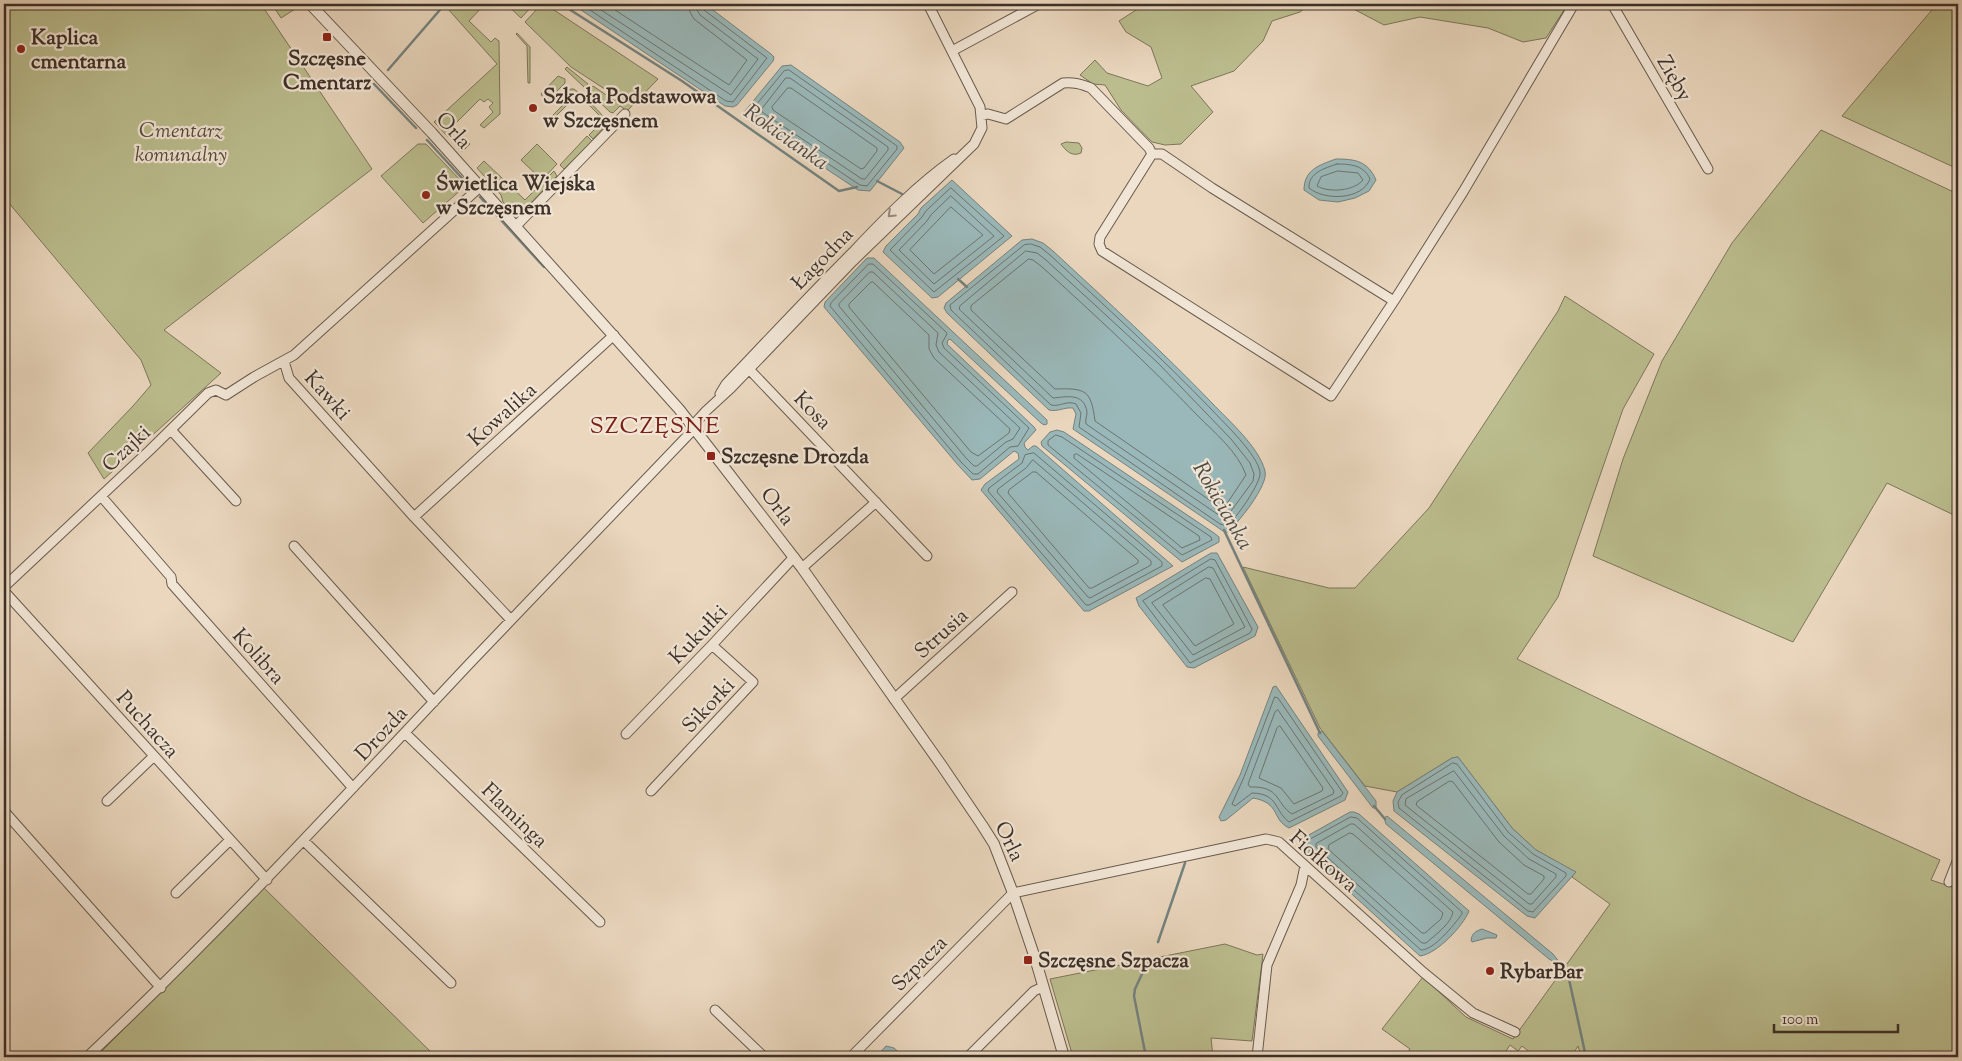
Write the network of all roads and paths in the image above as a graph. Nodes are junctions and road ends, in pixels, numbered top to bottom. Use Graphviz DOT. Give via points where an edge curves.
graph roads {
  1 [pos="310,4"];
  2 [pos="928,4"];
  3 [pos="1038,4"];
  4 [pos="1574,4"];
  5 [pos="1612,4"];
  6 [pos="952,51"];
  7 [pos="625,114"];
  8 [pos="982,115"];
  9 [pos="1152,154"];
  10 [pos="1708,169"];
  11 [pos="480,187"];
  12 [pos="516,226"];
  13 [pos="1394,302"];
  14 [pos="614,335"];
  15 [pos="284,361"];
  16 [pos="747,368"];
  17 [pos="694,427"];
  18 [pos="171,430"];
  19 [pos="101,496"];
  20 [pos="236,501"];
  21 [pos="876,502"];
  22 [pos="414,518"];
  23 [pos="294,546"];
  24 [pos="927,556"];
  25 [pos="794,557"];
  26 [pos="802,568"];
  27 [pos="4,587"];
  28 [pos="4,591"];
  29 [pos="1012,592"];
  30 [pos="511,620"];
  31 [pos="712,645"];
  32 [pos="894,699"];
  33 [pos="434,702"];
  34 [pos="405,733"];
  35 [pos="626,734"];
  36 [pos="154,756"];
  37 [pos="353,788"];
  38 [pos="651,791"];
  39 [pos="107,801"];
  40 [pos="4,811"];
  41 [pos="230,840"];
  42 [pos="304,841"];
  43 [pos="1958,859"];
  44 [pos="1305,866"];
  45 [pos="267,880"];
  46 [pos="1949,882"];
  47 [pos="176,893"];
  48 [pos="1013,893"];
  49 [pos="600,922"];
  50 [pos="451,983"];
  51 [pos="1043,987"];
  52 [pos="161,988"];
  53 [pos="715,1010"];
  54 [pos="1515,1032"];
  55 [pos="87,1057"];
  56 [pos="764,1057"];
  57 [pos="851,1057"];
  58 [pos="968,1057"];
  59 [pos="1064,1057"];
  60 [pos="1257,1057"];
  1 -- 11 [label="street, Orla"];
  2 -- 6 [label="street"];
  3 -- 6 [label="street"];
  4 -- 13 [label="street"];
  5 -- 10 [label="street, Zięby"];
  6 -- 8 [label="street"];
  7 -- 12 [label="street"];
  8 -- 9 [label="street" via="1006,119 1064,84 1081,84 1091,88"];
  8 -- 16 [label="street, Łagodna" via="980,134 969,150"];
  9 -- 13 [label="street" via="1162,154"];
  9 -- 13 [label="street" via="1100,237 1102,251 1331,396"];
  11 -- 12 [label="street, Orla"];
  11 -- 15 [label="street, Kawki"];
  12 -- 14 [label="street, Orla"];
  14 -- 17 [label="street, Orla"];
  14 -- 22 [label="street, Kowalika"];
  15 -- 18 [label="street, Czajki" via="226,395 216,390 208,393"];
  15 -- 22 [label="street, Kawki" via="288,378"];
  16 -- 17 [label="street, Łagodna"];
  16 -- 21 [label="street, Kosa"];
  17 -- 25 [label="street, Orla"];
  17 -- 30 [label="street, Drozda"];
  18 -- 19 [label="street, Czajki"];
  18 -- 20 [label="street"];
  19 -- 27 [label="street, Czajki"];
  19 -- 37 [label="street, Kolibra" via="171,577 172,584"];
  21 -- 24 [label="street, Kosa"];
  21 -- 26 [label="street"];
  22 -- 30 [label="street, Kawki"];
  23 -- 33 [label="street"];
  25 -- 26 [label="street, Orla"];
  25 -- 31 [label="street, Kukułki"];
  26 -- 32 [label="street, Orla"];
  28 -- 36 [label="street, Puchacza"];
  29 -- 32 [label="street, Strusia"];
  30 -- 33 [label="street, Drozda"];
  31 -- 35 [label="street, Kukułki"];
  31 -- 38 [label="street, Sikorki" via="753,682"];
  32 -- 48 [label="street, Orla" via="982,824 999,855"];
  33 -- 34 [label="street, Drozda"];
  34 -- 37 [label="street, Drozda"];
  34 -- 49 [label="street, Flaminga"];
  36 -- 39 [label="street"];
  36 -- 41 [label="street, Puchacza"];
  37 -- 42 [label="street, Drozda"];
  40 -- 52 [label="street"];
  41 -- 45 [label="street, Puchacza"];
  41 -- 47 [label="street"];
  42 -- 45 [label="street, Drozda"];
  42 -- 50 [label="street"];
  43 -- 46 [label="street"];
  44 -- 48 [label="street, Fiołkowa" via="1279,842 1266,839"];
  44 -- 54 [label="street, Fiołkowa" via="1473,1013"];
  44 -- 60 [label="street" via="1301,885 1267,965"];
  45 -- 52 [label="street, Drozda"];
  48 -- 51 [label="street, Orla"];
  48 -- 57 [label="street, Szpacza"];
  51 -- 58 [label="street" via="1034,991"];
  51 -- 59 [label="street, Orla"];
  52 -- 55 [label="street, Drozda"];
  53 -- 56 [label="street"];
}
